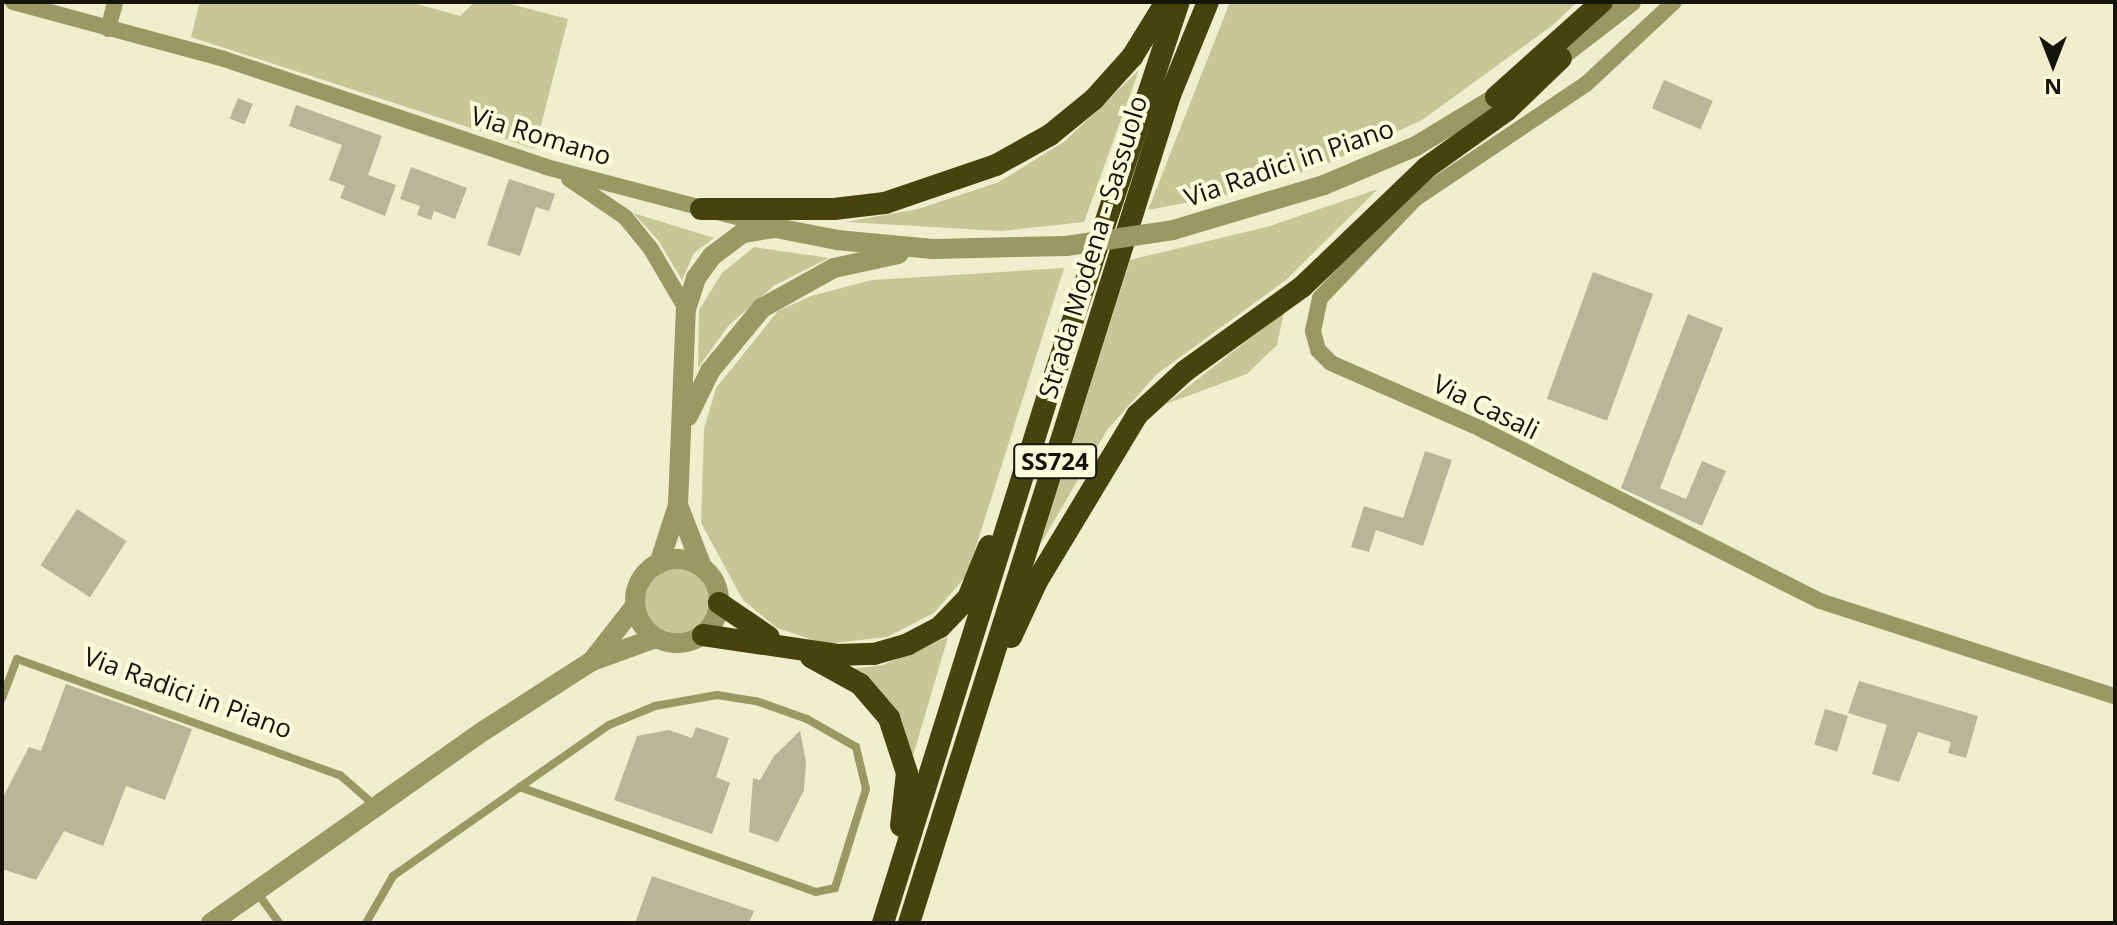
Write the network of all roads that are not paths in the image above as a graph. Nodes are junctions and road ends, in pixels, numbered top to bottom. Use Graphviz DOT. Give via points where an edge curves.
graph roads {
  1 [pos="13,2"];
  2 [pos="115,2"];
  3 [pos="1166,2"];
  4 [pos="1179,2"];
  5 [pos="1208,2"];
  6 [pos="1602,2"];
  7 [pos="1631,2"];
  8 [pos="1674,2"];
  9 [pos="108,29"];
  10 [pos="1561,58"];
  11 [pos="1496,97"];
  12 [pos="546,167"];
  13 [pos="701,209"];
  14 [pos="776,228"];
  15 [pos="1066,246"];
  16 [pos="933,249"];
  17 [pos="686,309"];
  18 [pos="1049,392"];
  19 [pos="685,423"];
  20 [pos="678,505"];
  21 [pos="659,564"];
  22 [pos="702,567"];
  23 [pos="719,603"];
  24 [pos="635,606"];
  25 [pos="703,635"];
  26 [pos="656,638"];
  27 [pos="785,646"];
  28 [pos="592,661"];
  29 [pos="2115,696"];
  30 [pos="2,698"];
  31 [pos="968,728"];
  32 [pos="520,787"];
  33 [pos="373,804"];
  34 [pos="256,890"];
  35 [pos="211,923"];
  36 [pos="279,923"];
  37 [pos="366,923"];
  38 [pos="871,923"];
  39 [pos="883,923"];
  40 [pos="909,923"];
  1 -- 9 [label="street, Via Romano"];
  2 -- 9 [label="street"];
  3 -- 13 [label="highway" via="1132,57 1094,99 1050,135 996,165 885,203 834,209"];
  4 -- 18 [label="highway, Strada Modena - Sassuolo / SS724"];
  5 -- 31 [label="highway, Strada Modena - Sassuolo / SS724" via="1170,95"];
  6 -- 11 [label="highway"];
  7 -- 10 [label="street, Via Radici in Piano"];
  8 -- 29 [label="street, Via Casali" via="1586,84 1415,199 1320,298 1313,331 1318,350 1331,363 1481,429 1834,608"];
  9 -- 12 [label="street, Via Romano" via="224,59"];
  10 -- 11 [label="street, Via Radici in Piano"];
  10 -- 31 [label="highway" via="1506,111 1426,168 1302,287 1185,371 1137,415 1037,581"];
  11 -- 15 [label="street, Via Radici in Piano, bridge" via="1416,146 1324,185 1173,230"];
  12 -- 13 [label="street, Via Romano"];
  12 -- 17 [label="street" via="625,217"];
  13 -- 14 [label="street, Via Romano"];
  14 -- 16 [label="street, Via Romano"];
  14 -- 17 [label="street" via="743,233 712,256 696,278"];
  15 -- 16 [label="street, Via Romano"];
  16 -- 19 [label="street" via="834,268 762,308 710,371"];
  17 -- 19 [label="street"];
  18 -- 27 [label="highway" via="968,598 940,627 874,654 838,655"];
  18 -- 39 [label="highway, Strada Modena - Sassuolo / SS724"];
  19 -- 20 [label="street"];
  20 -- 21 [label="street"];
  20 -- 22 [label="street"];
  21 -- 22 [label="street" via="681,560"];
  21 -- 24 [label="street" via="640,581"];
  22 -- 23 [label="street" via="718,589"];
  23 -- 25 [label="street"];
  23 -- 27 [label="highway"];
  24 -- 26 [label="street"];
  24 -- 28 [label="street"];
  25 -- 26 [label="street" via="680,643"];
  25 -- 27 [label="highway"];
  26 -- 28 [label="street"];
  27 -- 38 [label="highway" via="872,693 901,745 907,806"];
  28 -- 33 [label="street"];
  30 -- 33 [label="lane, Via Radici in Piano" via="17,659 340,775"];
  31 -- 40 [label="highway, Strada Modena - Sassuolo / SS724"];
  32 -- 32 [label="lane" via="609,725 688,697 717,695 756,701 841,737 856,747 866,789 835,888 816,892"];
  32 -- 37 [label="lane" via="393,876"];
  33 -- 34 [label="street"];
  34 -- 35 [label="street"];
  34 -- 36 [label="lane"];
}
